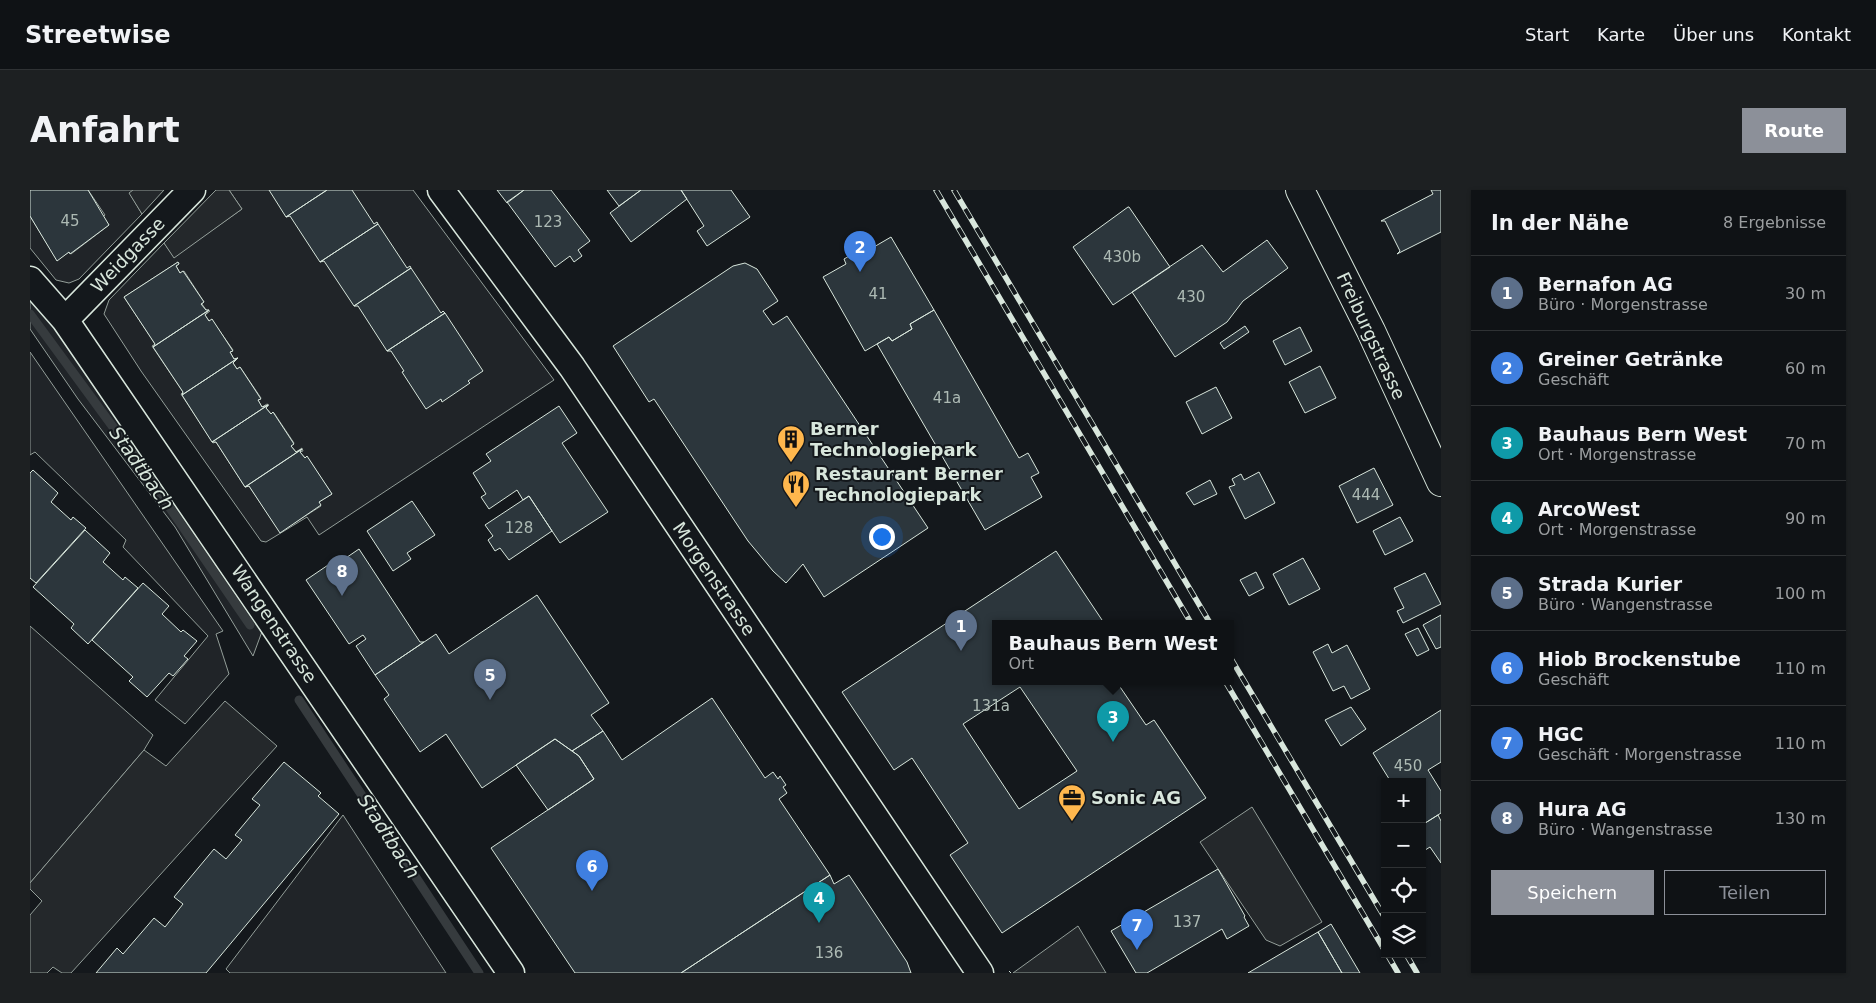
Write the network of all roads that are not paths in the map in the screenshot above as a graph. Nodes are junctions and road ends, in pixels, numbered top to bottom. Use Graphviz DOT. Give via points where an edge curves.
graph roads {
  1 [pos="192,190"];
  2 [pos="442,190"];
  3 [pos="1300,190"];
  4 [pos="30,280"];
  5 [pos="65,320"];
  6 [pos="1441,482"];
  7 [pos="511,973"];
  8 [pos="980,973"];
  1 -- 5 [label="street, Weidgasse"];
  2 -- 8 [label="street, Morgenstrasse" via="572,367"];
  3 -- 6 [label="main road, Freiburgstrasse" via="1368,323"];
  4 -- 5 [label="street, Wangenstrasse"];
  5 -- 7 [label="street, Wangenstrasse"];
}
